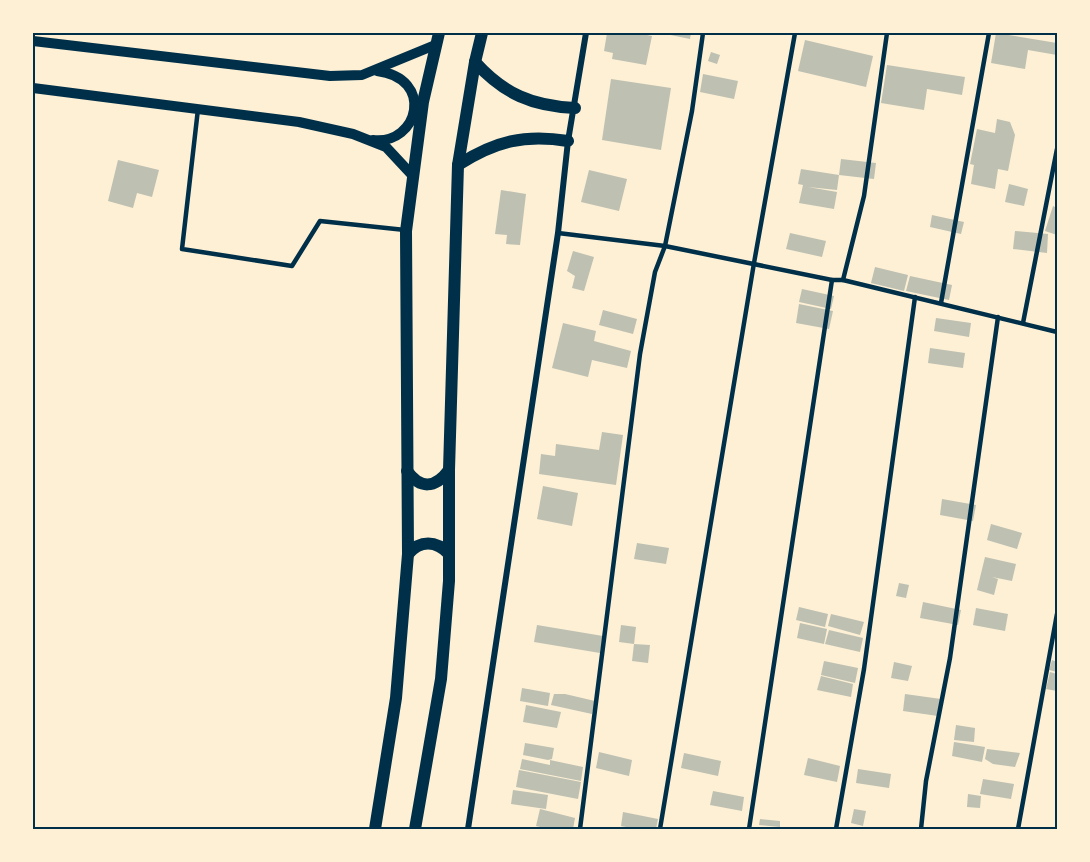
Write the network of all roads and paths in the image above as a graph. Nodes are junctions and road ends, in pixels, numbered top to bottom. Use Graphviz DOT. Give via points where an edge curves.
graph roads {
  1 [pos="483,33"];
  2 [pos="586,33"];
  3 [pos="703,33"];
  4 [pos="795,33"];
  5 [pos="887,33"];
  6 [pos="989,33"];
  7 [pos="437,39"];
  8 [pos="33,40"];
  9 [pos="475,62"];
  10 [pos="374,70"];
  11 [pos="33,88"];
  12 [pos="575,108"];
  13 [pos="198,109"];
  14 [pos="367,139"];
  15 [pos="568,141"];
  16 [pos="1057,149"];
  17 [pos="458,165"];
  18 [pos="412,176"];
  19 [pos="406,231"];
  20 [pos="558,233"];
  21 [pos="665,246"];
  22 [pos="754,263"];
  23 [pos="831,280"];
  24 [pos="843,280"];
  25 [pos="915,297"];
  26 [pos="941,303"];
  27 [pos="998,317"];
  28 [pos="1023,323"];
  29 [pos="1057,332"];
  30 [pos="449,470"];
  31 [pos="407,471"];
  32 [pos="408,554"];
  33 [pos="449,554"];
  34 [pos="1057,614"];
  35 [pos="375,829"];
  36 [pos="415,829"];
  37 [pos="468,829"];
  38 [pos="580,829"];
  39 [pos="660,829"];
  40 [pos="749,829"];
  41 [pos="836,829"];
  42 [pos="921,829"];
  43 [pos="1018,829"];
  1 -- 9 [label="main road"];
  2 -- 12 [label="street"];
  3 -- 21 [label="lane"];
  4 -- 22 [label="lane"];
  5 -- 24 [label="lane" via="864,196"];
  6 -- 26 [label="lane"];
  7 -- 10 [label="street"];
  7 -- 18 [label="main road"];
  8 -- 10 [label="street" via="330,76 362,75"];
  9 -- 12 [label="main road" via="519,97 537,104"];
  9 -- 17 [label="main road"];
  10 -- 14 [label="street" via="403,80 412,91 415,104 413,116 398,136 383,141"];
  11 -- 13 [label="street"];
  12 -- 15 [label="street"];
  13 -- 14 [label="street" via="299,122"];
  13 -- 19 [label="lane" via="182,249 292,266 320,221"];
  14 -- 18 [label="street" via="386,147"];
  15 -- 17 [label="main road" via="511,141 492,146"];
  15 -- 20 [label="street"];
  16 -- 28 [label="lane"];
  17 -- 30 [label="main road"];
  18 -- 19 [label="main road"];
  19 -- 31 [label="main road"];
  20 -- 21 [label="lane"];
  20 -- 37 [label="street"];
  21 -- 22 [label="lane"];
  21 -- 38 [label="lane" via="655,272 640,354"];
  22 -- 23 [label="lane"];
  22 -- 39 [label="lane"];
  23 -- 24 [label="lane"];
  23 -- 40 [label="lane"];
  24 -- 25 [label="lane"];
  25 -- 26 [label="lane"];
  25 -- 41 [label="lane" via="864,669"];
  26 -- 27 [label="lane"];
  27 -- 28 [label="lane"];
  27 -- 42 [label="lane" via="950,658 926,781"];
  28 -- 29 [label="lane"];
  30 -- 31 [label="main road" via="433,484 413,479"];
  30 -- 33 [label="main road"];
  31 -- 32 [label="main road"];
  32 -- 33 [label="main road" via="429,543"];
  32 -- 35 [label="main road" via="396,698"];
  33 -- 36 [label="main road" via="441,679"];
  34 -- 43 [label="lane"];
}
